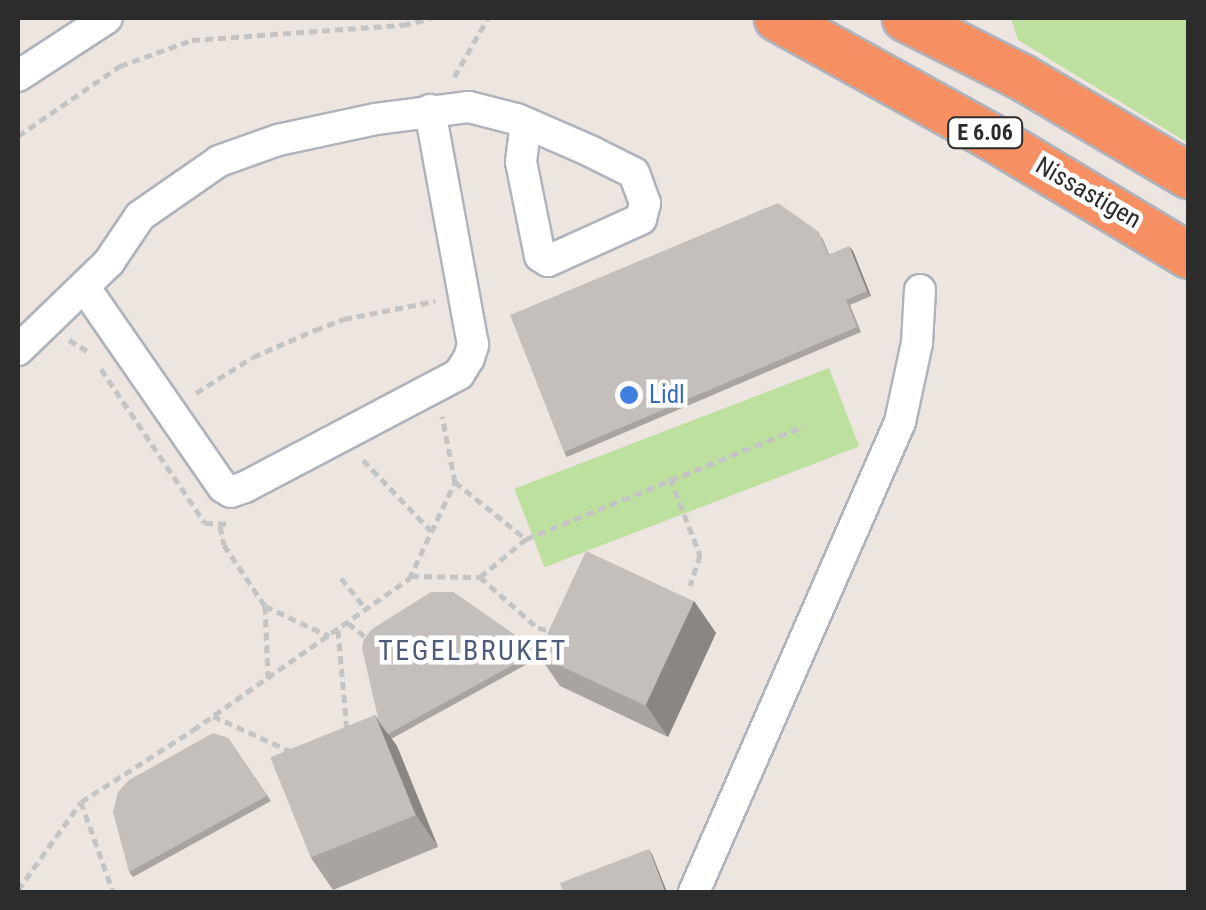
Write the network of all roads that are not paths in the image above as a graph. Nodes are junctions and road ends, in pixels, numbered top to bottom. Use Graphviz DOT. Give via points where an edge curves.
graph roads {
  1 [pos="777,18"];
  2 [pos="905,18"];
  3 [pos="88,23"];
  4 [pos="18,76"];
  5 [pos="430,110"];
  6 [pos="526,124"];
  7 [pos="1188,175"];
  8 [pos="1188,255"];
  9 [pos="84,288"];
  10 [pos="920,290"];
  11 [pos="18,350"];
  12 [pos="694,892"];
  1 -- 8 [label="highway, Nissastigen / E 6.06"];
  2 -- 7 [label="highway, E 6.06" via="1022,77"];
  3 -- 4 [label="street"];
  5 -- 6 [label="street" via="469,107"];
  5 -- 9 [label="street" via="278,140 219,162 140,216"];
  5 -- 9 [label="street" via="473,345 458,374 245,487 223,487"];
  6 -- 6 [label="street" via="634,173 645,203 641,219 548,261 540,256 521,162"];
  9 -- 11 [label="street"];
  10 -- 12 [label="street" via="900,422"];
}
